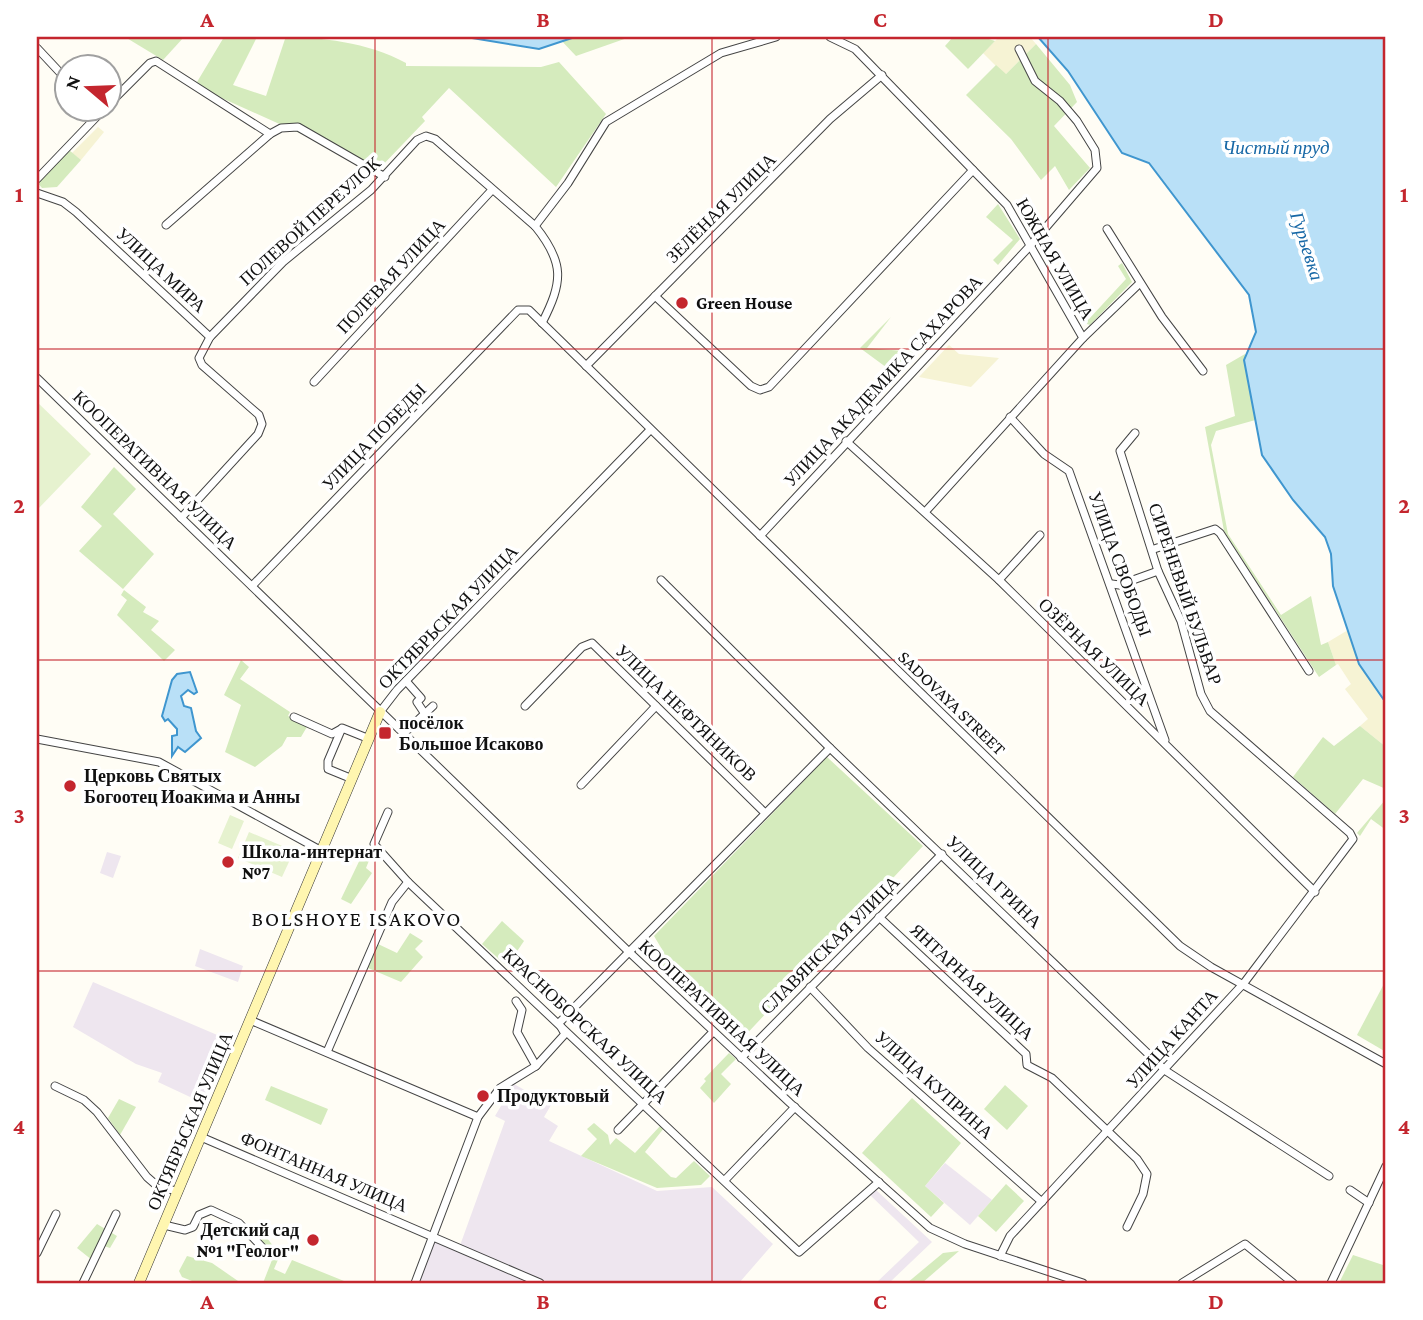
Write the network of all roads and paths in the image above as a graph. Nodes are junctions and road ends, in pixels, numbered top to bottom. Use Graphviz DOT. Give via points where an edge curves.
graph roads {
  1 [pos="776,37"];
  2 [pos="830,37"];
  3 [pos="37,48"];
  4 [pos="1019,49"];
  5 [pos="52,64"];
  6 [pos="882,75"];
  7 [pos="122,90"];
  8 [pos="90,122"];
  9 [pos="270,134"];
  10 [pos="973,170"];
  11 [pos="384,177"];
  12 [pos="37,179"];
  13 [pos="491,191"];
  14 [pos="37,193"];
  15 [pos="166,225"];
  16 [pos="535,226"];
  17 [pos="1107,229"];
  18 [pos="1029,247"];
  19 [pos="1140,283"];
  20 [pos="655,296"];
  21 [pos="518,310"];
  22 [pos="542,323"];
  23 [pos="210,337"];
  24 [pos="1083,338"];
  25 [pos="586,366"];
  26 [pos="1203,371"];
  27 [pos="37,378"];
  28 [pos="314,382"];
  29 [pos="1010,417"];
  30 [pos="650,430"];
  31 [pos="1135,433"];
  32 [pos="846,440"];
  33 [pos="926,511"];
  34 [pos="181,518"];
  35 [pos="1040,535"];
  36 [pos="760,536"];
  37 [pos="1154,550"];
  38 [pos="1158,571"];
  39 [pos="661,580"];
  40 [pos="999,580"];
  41 [pos="1112,584"];
  42 [pos="252,586"];
  43 [pos="1309,671"];
  44 [pos="406,681"];
  45 [pos="433,706"];
  46 [pos="525,706"];
  47 [pos="656,706"];
  48 [pos="380,712"];
  49 [pos="425,714"];
  50 [pos="294,717"];
  51 [pos="342,729"];
  52 [pos="402,734"];
  53 [pos="367,738"];
  54 [pos="37,739"];
  55 [pos="1166,744"];
  56 [pos="830,748"];
  57 [pos="350,778"];
  58 [pos="581,785"];
  59 [pos="387,812"];
  60 [pos="764,812"];
  61 [pos="1350,833"];
  62 [pos="320,850"];
  63 [pos="942,854"];
  64 [pos="408,882"];
  65 [pos="1315,892"];
  66 [pos="879,917"];
  67 [pos="628,951"];
  68 [pos="1244,983"];
  69 [pos="810,987"];
  70 [pos="516,1001"];
  71 [pos="250,1020"];
  72 [pos="559,1023"];
  73 [pos="713,1032"];
  74 [pos="327,1052"];
  75 [pos="741,1058"];
  76 [pos="1386,1064"];
  77 [pos="536,1066"];
  78 [pos="1166,1071"];
  79 [pos="55,1086"];
  80 [pos="643,1102"];
  81 [pos="795,1107"];
  82 [pos="478,1117"];
  83 [pos="618,1130"];
  84 [pos="1109,1132"];
  85 [pos="201,1138"];
  86 [pos="1386,1166"];
  87 [pos="1329,1176"];
  88 [pos="725,1180"];
  89 [pos="879,1182"];
  90 [pos="1350,1190"];
  91 [pos="178,1192"];
  92 [pos="1042,1202"];
  93 [pos="1369,1203"];
  94 [pos="55,1214"];
  95 [pos="116,1214"];
  96 [pos="164,1225"];
  97 [pos="1127,1227"];
  98 [pos="434,1236"];
  99 [pos="262,1247"];
  100 [pos="37,1253"];
  101 [pos="1000,1256"];
  102 [pos="83,1283"];
  103 [pos="139,1283"];
  104 [pos="415,1283"];
  105 [pos="540,1283"];
  106 [pos="1083,1283"];
  107 [pos="1182,1283"];
  108 [pos="1293,1283"];
  109 [pos="1331,1283"];
  1 -- 16 [label="street" via="720,53 606,122"];
  2 -- 6 [label="street, ЮЖНАЯ УЛИЦА" via="855,49"];
  3 -- 5 [label="street"];
  4 -- 18 [label="street, УЛИЦА АКАДЕМИКА САХАРОВА" via="1035,81 1077,121 1098,160 1097,168"];
  6 -- 10 [label="street, ЮЖНАЯ УЛИЦА"];
  6 -- 20 [label="street, ЗЕЛЁНАЯ УЛИЦА" via="830,119"];
  7 -- 9 [label="street" via="150,63 163,63"];
  8 -- 12 [label="street"];
  9 -- 11 [label="street" via="298,127"];
  9 -- 15 [label="street"];
  10 -- 18 [label="street, ЮЖНАЯ УЛИЦА" via="1007,205"];
  10 -- 20 [label="street" via="769,387 751,386"];
  11 -- 13 [label="street, ПОЛЕВОЙ ПЕРЕУЛОК" via="426,136 435,139"];
  11 -- 23 [label="street, ПОЛЕВОЙ ПЕРЕУЛОК" via="283,262"];
  13 -- 16 [label="street"];
  13 -- 28 [label="street, ПОЛЕВАЯ УЛИЦА"];
  14 -- 23 [label="street, УЛИЦА МИРА" via="76,212"];
  16 -- 22 [label="street" via="549,243 559,281"];
  17 -- 19 [label="street"];
  18 -- 24 [label="street, ЮЖНАЯ УЛИЦА"];
  18 -- 32 [label="street, УЛИЦА АКАДЕМИКА САХАРОВА"];
  19 -- 24 [label="street"];
  19 -- 26 [label="street"];
  20 -- 25 [label="street, ЗЕЛЁНАЯ УЛИЦА"];
  21 -- 22 [label="street, SADOVAYA STREET" via="529,310"];
  21 -- 42 [label="street, УЛИЦА ПОБЕДЫ"];
  22 -- 25 [label="street, SADOVAYA STREET"];
  23 -- 34 [label="street, УЛИЦА МИРА" via="199,358 202,365 259,415 262,424"];
  24 -- 29 [label="street, ЮЖНАЯ УЛИЦА"];
  25 -- 30 [label="street, SADOVAYA STREET"];
  27 -- 34 [label="street, КООПЕРАТИВНАЯ УЛИЦА"];
  29 -- 33 [label="street, ЮЖНАЯ УЛИЦА"];
  29 -- 41 [label="street, УЛИЦА СВОБОДЫ" via="1044,454 1069,471"];
  30 -- 36 [label="street, SADOVAYA STREET"];
  30 -- 44 [label="street, ОКТЯБРЬСКАЯ УЛИЦА"];
  31 -- 37 [label="street, СИРЕНЕВЫЙ БУЛЬВАР" via="1120,451"];
  32 -- 33 [label="street, ОЗЁРНАЯ УЛИЦА"];
  32 -- 36 [label="street, УЛИЦА АКАДЕМИКА САХАРОВА"];
  33 -- 40 [label="street, ОЗЁРНАЯ УЛИЦА"];
  34 -- 42 [label="street, КООПЕРАТИВНАЯ УЛИЦА"];
  35 -- 40 [label="street"];
  36 -- 68 [label="street, SADOVAYA STREET" via="1180,946"];
  37 -- 38 [label="street, СИРЕНЕВЫЙ БУЛЬВАР"];
  37 -- 43 [label="street" via="1215,529"];
  38 -- 41 [label="street"];
  38 -- 61 [label="street, СИРЕНЕВЫЙ БУЛЬВАР" via="1181,621 1210,711"];
  39 -- 56 [label="street, УЛИЦА ГРИНА"];
  40 -- 55 [label="street, ОЗЁРНАЯ УЛИЦА"];
  41 -- 55 [label="street, УЛИЦА СВОБОДЫ"];
  42 -- 48 [label="street, КООПЕРАТИВНАЯ УЛИЦА"];
  44 -- 48 [label="street, ОКТЯБРЬСКАЯ УЛИЦА"];
  44 -- 49 [label="street" via="421,698 417,702"];
  45 -- 49 [label="street"];
  46 -- 47 [label="street, УЛИЦА НЕФТЯНИКОВ" via="582,647 592,643"];
  47 -- 58 [label="street"];
  47 -- 60 [label="street, УЛИЦА НЕФТЯНИКОВ"];
  48 -- 52 [label="street, КООПЕРАТИВНАЯ УЛИЦА"];
  48 -- 53 [label="street, ОКТЯБРЬСКАЯ УЛИЦА"];
  49 -- 52 [label="street"];
  50 -- 51 [label="street" via="332,734"];
  51 -- 53 [label="street"];
  51 -- 57 [label="street" via="328,769"];
  52 -- 67 [label="street, КООПЕРАТИВНАЯ УЛИЦА"];
  53 -- 57 [label="street, ОКТЯБРЬСКАЯ УЛИЦА"];
  54 -- 62 [label="street" via="159,762"];
  55 -- 65 [label="street, ОЗЁРНАЯ УЛИЦА"];
  56 -- 60 [label="street"];
  56 -- 63 [label="street, УЛИЦА ГРИНА"];
  57 -- 62 [label="street, ОКТЯБРЬСКАЯ УЛИЦА"];
  59 -- 64 [label="street, КРАСНОБОРСКАЯ УЛИЦА" via="374,844"];
  60 -- 67 [label="street"];
  61 -- 65 [label="street, УЛИЦА КАНТА" via="1351,846"];
  62 -- 71 [label="street, ОКТЯБРЬСКАЯ УЛИЦА"];
  63 -- 66 [label="street, СЛАВЯНСКАЯ УЛИЦА"];
  63 -- 78 [label="street, УЛИЦА ГРИНА"];
  64 -- 72 [label="street, КРАСНОБОРСКАЯ УЛИЦА"];
  64 -- 74 [label="street" via="392,902"];
  65 -- 68 [label="street, УЛИЦА КАНТА"];
  66 -- 69 [label="street, СЛАВЯНСКАЯ УЛИЦА"];
  66 -- 84 [label="street, ЯНТАРНАЯ УЛИЦА" via="1026,1054 1027,1065 1052,1078"];
  67 -- 72 [label="street"];
  67 -- 73 [label="street, КООПЕРАТИВНАЯ УЛИЦА"];
  68 -- 76 [label="street, SADOVAYA STREET"];
  68 -- 78 [label="street, УЛИЦА КАНТА"];
  69 -- 75 [label="street, СЛАВЯНСКАЯ УЛИЦА"];
  69 -- 92 [label="street, УЛИЦА КУПРИНА" via="868,1048"];
  70 -- 77 [label="street" via="522,1010 517,1032"];
  71 -- 74 [label="street"];
  71 -- 85 [label="street, ОКТЯБРЬСКАЯ УЛИЦА"];
  72 -- 77 [label="street" via="565,1034"];
  72 -- 80 [label="street, КРАСНОБОРСКАЯ УЛИЦА"];
  73 -- 75 [label="street, КООПЕРАТИВНАЯ УЛИЦА"];
  73 -- 80 [label="street"];
  74 -- 82 [label="street"];
  75 -- 81 [label="street, КООПЕРАТИВНАЯ УЛИЦА"];
  77 -- 82 [label="street" via="500,1088"];
  78 -- 84 [label="street, УЛИЦА КАНТА"];
  78 -- 87 [label="street, УЛИЦА ГРИНА"];
  79 -- 91 [label="street" via="85,1100 147,1177"];
  80 -- 83 [label="street"];
  80 -- 88 [label="street, КРАСНОБОРСКАЯ УЛИЦА"];
  81 -- 88 [label="street"];
  81 -- 89 [label="street, КООПЕРАТИВНАЯ УЛИЦА"];
  82 -- 98 [label="street"];
  84 -- 92 [label="street, УЛИЦА КАНТА"];
  84 -- 97 [label="street, ЯНТАРНАЯ УЛИЦА" via="1147,1174"];
  85 -- 91 [label="street, ОКТЯБРЬСКАЯ УЛИЦА"];
  85 -- 98 [label="street, ФОНТАННАЯ УЛИЦА"];
  86 -- 93 [label="street"];
  88 -- 89 [label="street, КРАСНОБОРСКАЯ УЛИЦА" via="799,1251"];
  89 -- 101 [label="street, КООПЕРАТИВНАЯ УЛИЦА" via="929,1228"];
  90 -- 93 [label="street"];
  91 -- 96 [label="street, ОКТЯБРЬСКАЯ УЛИЦА"];
  92 -- 101 [label="street, УЛИЦА КАНТА" via="1010,1236"];
  93 -- 109 [label="street"];
  94 -- 100 [label="street"];
  95 -- 102 [label="street"];
  96 -- 99 [label="street" via="185,1230 193,1227 199,1214 211,1210 239,1223"];
  96 -- 103 [label="street, ОКТЯБРЬСКАЯ УЛИЦА"];
  98 -- 104 [label="street"];
  98 -- 105 [label="street, ФОНТАННАЯ УЛИЦА"];
  101 -- 106 [label="street, КООПЕРАТИВНАЯ УЛИЦА"];
  107 -- 108 [label="street" via="1245,1244"];
}
